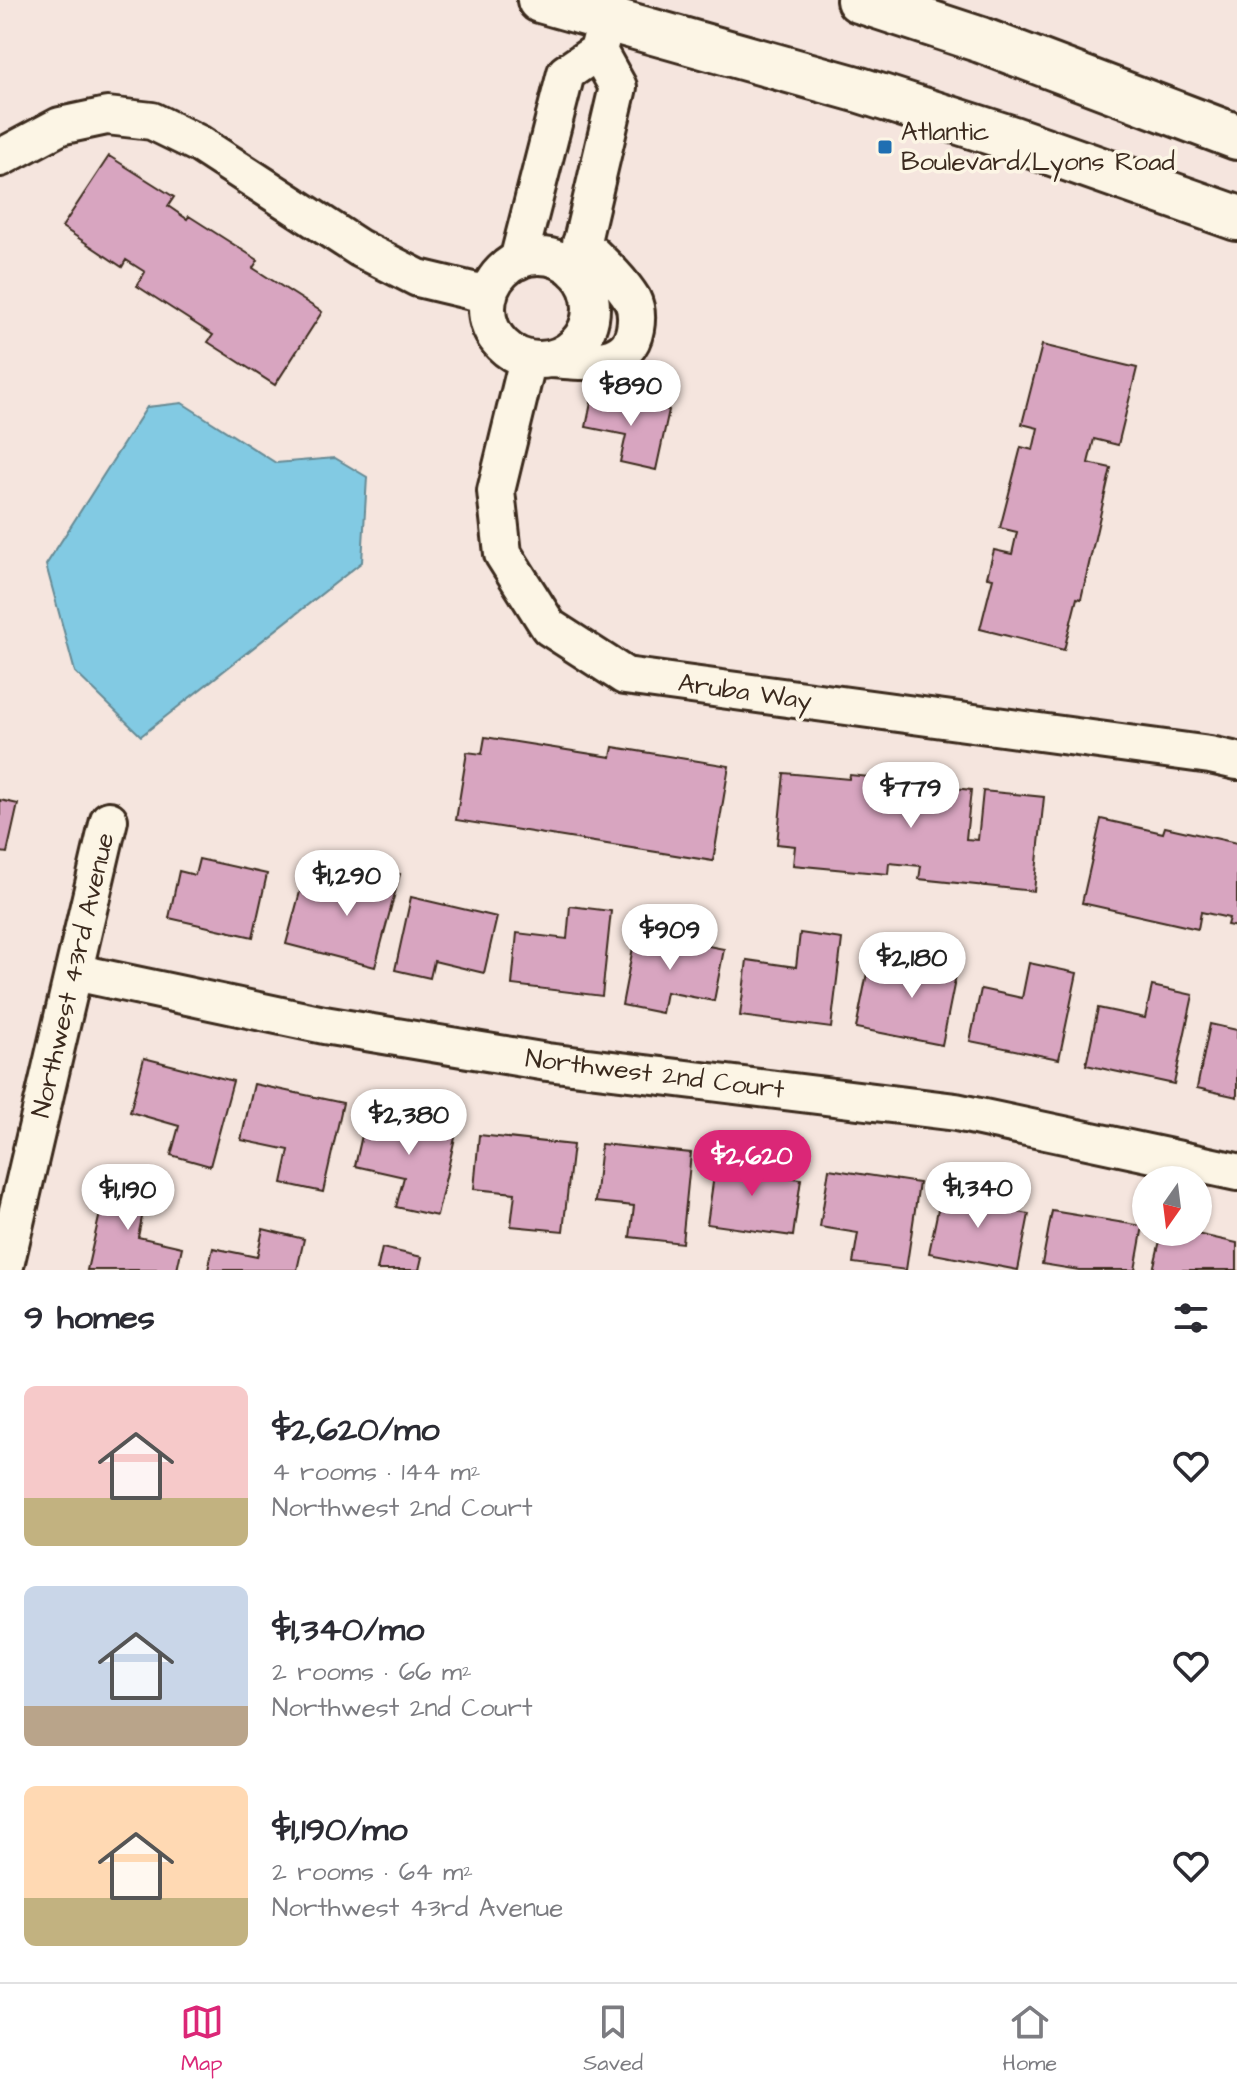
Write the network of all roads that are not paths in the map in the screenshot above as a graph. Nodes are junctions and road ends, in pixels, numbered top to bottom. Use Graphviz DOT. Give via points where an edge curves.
graph roads {
  1 [pos="540,0"];
  2 [pos="873,2"];
  3 [pos="605,24"];
  4 [pos="1237,137"];
  5 [pos="0,158"];
  6 [pos="543,161"];
  7 [pos="597,175"];
  8 [pos="1237,218"];
  9 [pos="578,257"];
  10 [pos="518,261"];
  11 [pos="489,295"];
  12 [pos="540,359"];
  13 [pos="1237,761"];
  14 [pos="109,820"];
  15 [pos="74,972"];
  16 [pos="1237,1172"];
  17 [pos="4,1270"];
  1 -- 3 [label="main road"];
  2 -- 4 [label="main road"];
  3 -- 6 [label="street" via="566,73"];
  3 -- 7 [label="street" via="618,87"];
  3 -- 8 [label="main road" via="860,90"];
  5 -- 11 [label="street" via="60,126 107,116 152,121 199,144 359,248 418,278"];
  6 -- 7 [label="street"];
  6 -- 10 [label="street"];
  7 -- 9 [label="street"];
  9 -- 10 [label="street"];
  9 -- 12 [label="street" via="591,303 590,321 569,351"];
  9 -- 12 [label="street" via="632,299 638,316 634,335 624,352 601,362"];
  10 -- 11 [label="street" via="505,269"];
  11 -- 12 [label="street" via="487,311 500,342 512,353"];
  12 -- 13 [label="street, Aruba Way" via="496,491 503,554 549,627 625,676"];
  14 -- 15 [label="street, Northwest 43rd Avenue"];
  15 -- 16 [label="street, Northwest 2nd Court" via="324,1025 547,1062 956,1112"];
  15 -- 17 [label="street, Northwest 43rd Avenue"];
}
